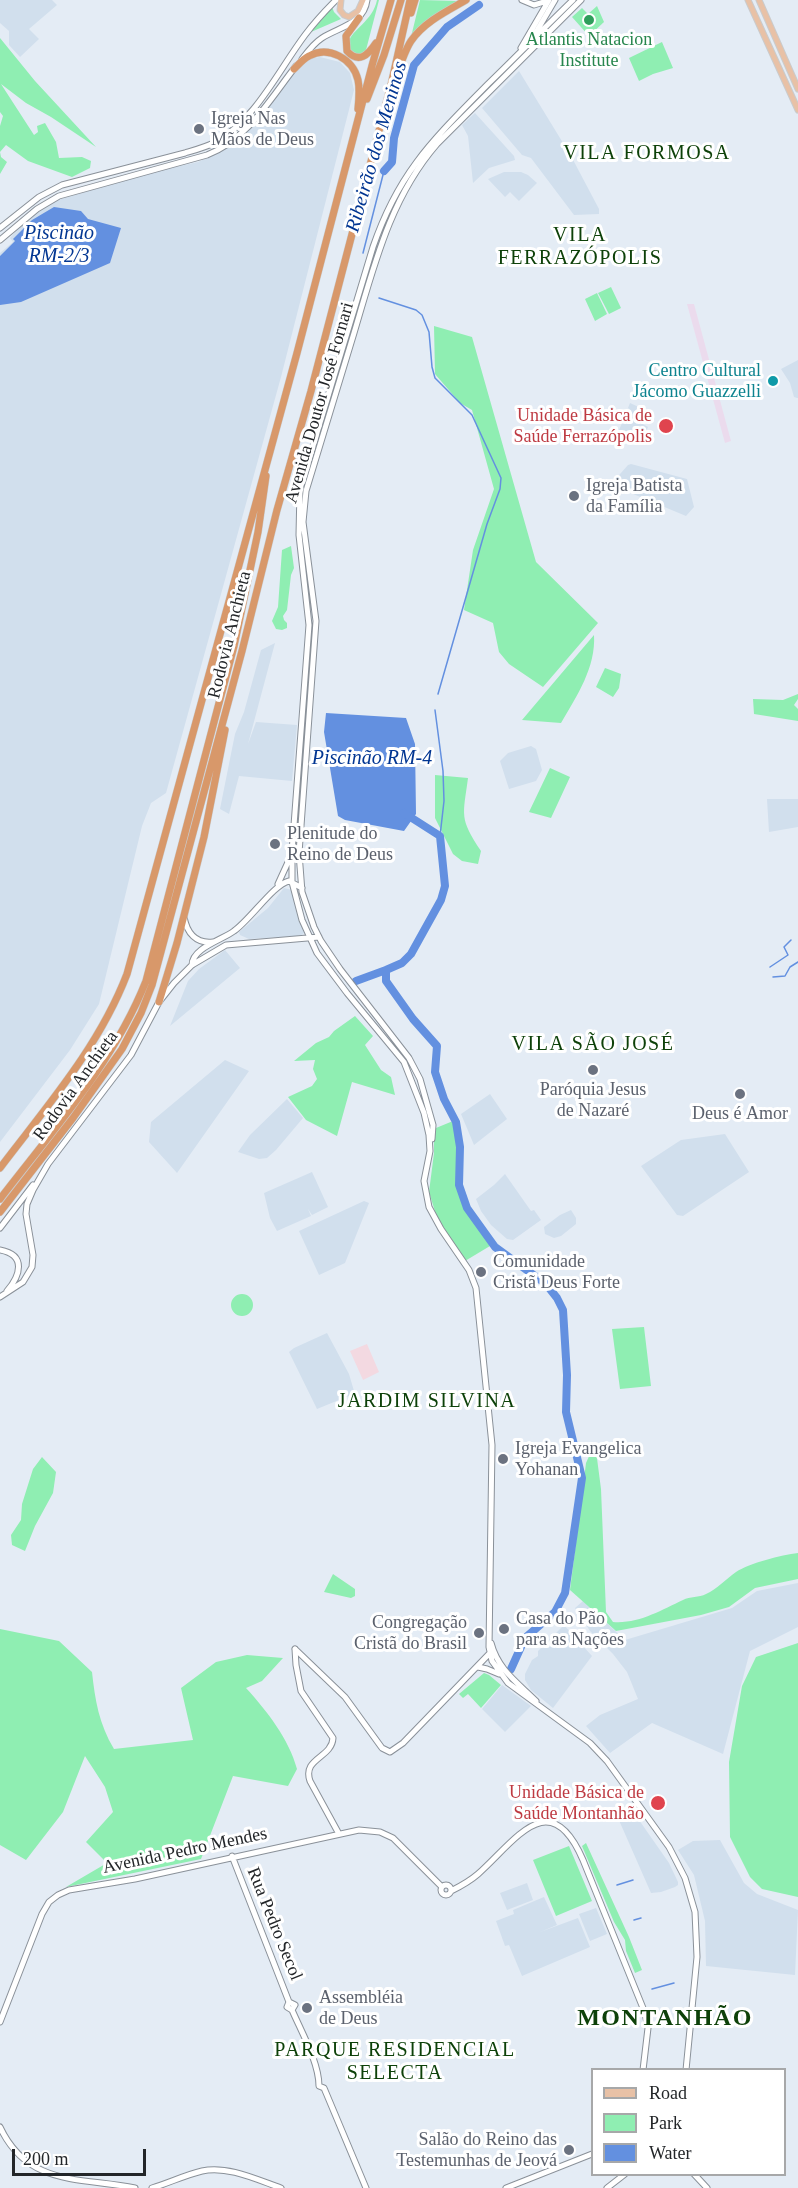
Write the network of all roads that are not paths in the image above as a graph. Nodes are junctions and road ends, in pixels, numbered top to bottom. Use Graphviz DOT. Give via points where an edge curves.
graph roads {
  1 [pos="336,0"];
  2 [pos="341,0"];
  3 [pos="363,0"];
  4 [pos="367,0"];
  5 [pos="391,0"];
  6 [pos="401,0"];
  7 [pos="410,0"];
  8 [pos="415,0"];
  9 [pos="466,0"];
  10 [pos="522,0"];
  11 [pos="549,0"];
  12 [pos="555,0"];
  13 [pos="573,0"];
  14 [pos="581,0"];
  15 [pos="748,0"];
  16 [pos="759,0"];
  17 [pos="359,18"];
  18 [pos="405,27"];
  19 [pos="380,38"];
  20 [pos="531,40"];
  21 [pos="517,56"];
  22 [pos="520,62"];
  23 [pos="294,69"];
  24 [pos="392,85"];
  25 [pos="798,89"];
  26 [pos="362,109"];
  27 [pos="798,110"];
  28 [pos="358,124"];
  29 [pos="0,228"];
  30 [pos="0,240"];
  31 [pos="271,447"];
  32 [pos="235,678"];
  33 [pos="292,852"];
  34 [pos="292,882"];
  35 [pos="277,886"];
  36 [pos="302,888"];
  37 [pos="184,916"];
  38 [pos="233,932"];
  39 [pos="319,937"];
  40 [pos="309,938"];
  41 [pos="215,942"];
  42 [pos="238,943"];
  43 [pos="192,965"];
  44 [pos="159,1002"];
  45 [pos="424,1113"];
  46 [pos="433,1125"];
  47 [pos="428,1162"];
  48 [pos="48,1164"];
  49 [pos="0,1168"];
  50 [pos="0,1199"];
  51 [pos="0,1212"];
  52 [pos="0,1228"];
  53 [pos="0,1250"];
  54 [pos="2,1296"];
  55 [pos="490,1639"];
  56 [pos="489,1654"];
  57 [pos="478,1667"];
  58 [pos="501,1675"];
  59 [pos="543,1708"];
  60 [pos="339,1834"];
  61 [pos="232,1856"];
  62 [pos="0,2022"];
  63 [pos="643,2068"];
  64 [pos="686,2068"];
  65 [pos="0,2127"];
  66 [pos="591,2154"];
  67 [pos="624,2176"];
  68 [pos="695,2176"];
  69 [pos="135,2188"];
  70 [pos="152,2188"];
  71 [pos="281,2188"];
  72 [pos="366,2188"];
  73 [pos="506,2188"];
  74 [pos="607,2188"];
  75 [pos="706,2188"];
  1 -- 29 [label="street" via="306,34 256,105 221,138 185,153 62,185 39,197"];
  2 -- 3 [label="main road" via="340,10 349,17 358,11"];
  4 -- 17 [label="street"];
  5 -- 19 [label="highway, Rodovia Anchieta"];
  6 -- 26 [label="highway, Rodovia Anchieta"];
  7 -- 18 [label="highway, Rodovia Anchieta"];
  8 -- 18 [label="highway, Rodovia Anchieta"];
  9 -- 24 [label="highway" via="417,34"];
  10 -- 11 [label="street" via="536,6"];
  11 -- 21 [label="street"];
  12 -- 20 [label="street"];
  13 -- 20 [label="street, Avenida Doutor José Fornari"];
  14 -- 22 [label="street, Avenida Doutor José Fornari"];
  15 -- 27 [label="main road"];
  16 -- 25 [label="main road"];
  17 -- 19 [label="highway" via="346,36 345,47 350,54 364,57"];
  17 -- 23 [label="street" via="321,39"];
  18 -- 24 [label="highway, Rodovia Anchieta"];
  19 -- 26 [label="highway, Rodovia Anchieta"];
  20 -- 21 [label="street, Avenida Doutor José Fornari"];
  20 -- 22 [label="street, Avenida Doutor José Fornari"];
  21 -- 33 [label="street, Avenida Doutor José Fornari" via="426,147 392,199 373,247 300,489 298,525 309,625"];
  22 -- 36 [label="street, Avenida Doutor José Fornari" via="436,144 399,199 380,248 306,491 303,522 316,621 299,853"];
  23 -- 28 [label="highway" via="319,53 333,54 348,62 359,84"];
  23 -- 30 [label="street" via="251,124 222,148 59,196"];
  24 -- 32 [label="highway, Rodovia Anchieta" via="255,598 250,638"];
  26 -- 28 [label="highway, Rodovia Anchieta"];
  28 -- 31 [label="highway, Rodovia Anchieta"];
  31 -- 49 [label="highway, Rodovia Anchieta" via="127,974 93,1045"];
  31 -- 50 [label="highway, Rodovia Anchieta" via="234,646 146,981 116,1043"];
  32 -- 37 [label="highway" via="204,837"];
  32 -- 51 [label="highway, Rodovia Anchieta" via="152,985 141,1013 122,1049"];
  33 -- 34 [label="street, Avenida Doutor José Fornari"];
  33 -- 35 [label="street"];
  34 -- 35 [label="street"];
  34 -- 36 [label="street"];
  34 -- 40 [label="street, Avenida Doutor José Fornari"];
  35 -- 38 [label="street"];
  36 -- 39 [label="street, Avenida Doutor José Fornari"];
  37 -- 41 [label="street" via="187,929 196,939"];
  37 -- 44 [label="highway"];
  38 -- 41 [label="street"];
  38 -- 42 [label="street"];
  39 -- 40 [label="street"];
  39 -- 46 [label="street, Avenida Doutor José Fornari" via="409,1058 420,1079"];
  40 -- 42 [label="street"];
  40 -- 45 [label="street, Avenida Doutor José Fornari" via="333,975 405,1062"];
  41 -- 43 [label="street" via="195,956"];
  42 -- 43 [label="street" via="220,947"];
  43 -- 44 [label="street"];
  44 -- 48 [label="street" via="131,1055"];
  45 -- 46 [label="street"];
  45 -- 47 [label="street" via="429,1135"];
  46 -- 47 [label="street, Avenida Doutor José Fornari"];
  47 -- 55 [label="street" via="424,1181 429,1207 469,1270 479,1310 492,1445"];
  48 -- 52 [label="street"];
  48 -- 54 [label="street" via="27,1204 32,1267 23,1282"];
  53 -- 54 [label="street" via="11,1255 19,1268 16,1280"];
  55 -- 56 [label="street"];
  55 -- 59 [label="street" via="503,1669"];
  56 -- 57 [label="street"];
  56 -- 58 [label="street"];
  57 -- 58 [label="street"];
  57 -- 60 [label="street" via="390,1752 382,1748 334,1684 295,1649 301,1691 333,1738 330,1748 307,1773"];
  58 -- 59 [label="street"];
  59 -- 64 [label="street" via="590,1743 607,1761 669,1848 685,1878 695,1912 697,1949"];
  60 -- 61 [label="street, Avenida Pedro Mendes"];
  60 -- 63 [label="street, Avenida Pedro Mendes" via="359,1830 387,1835 446,1886 458,1888 530,1825 544,1822 560,1826 578,1847 645,2013 648,2028"];
  61 -- 62 [label="street, Avenida Pedro Mendes" via="58,1895 42,1914"];
  61 -- 72 [label="street, Rua Pedro Secol" via="290,2002 287,2007 292,2010 319,2086 324,2088"];
  65 -- 69 [label="street" via="22,2157 44,2172 71,2181"];
  66 -- 73 [label="street"];
  67 -- 74 [label="street"];
  68 -- 75 [label="street"];
  70 -- 71 [label="street" via="211,2170"];
}
